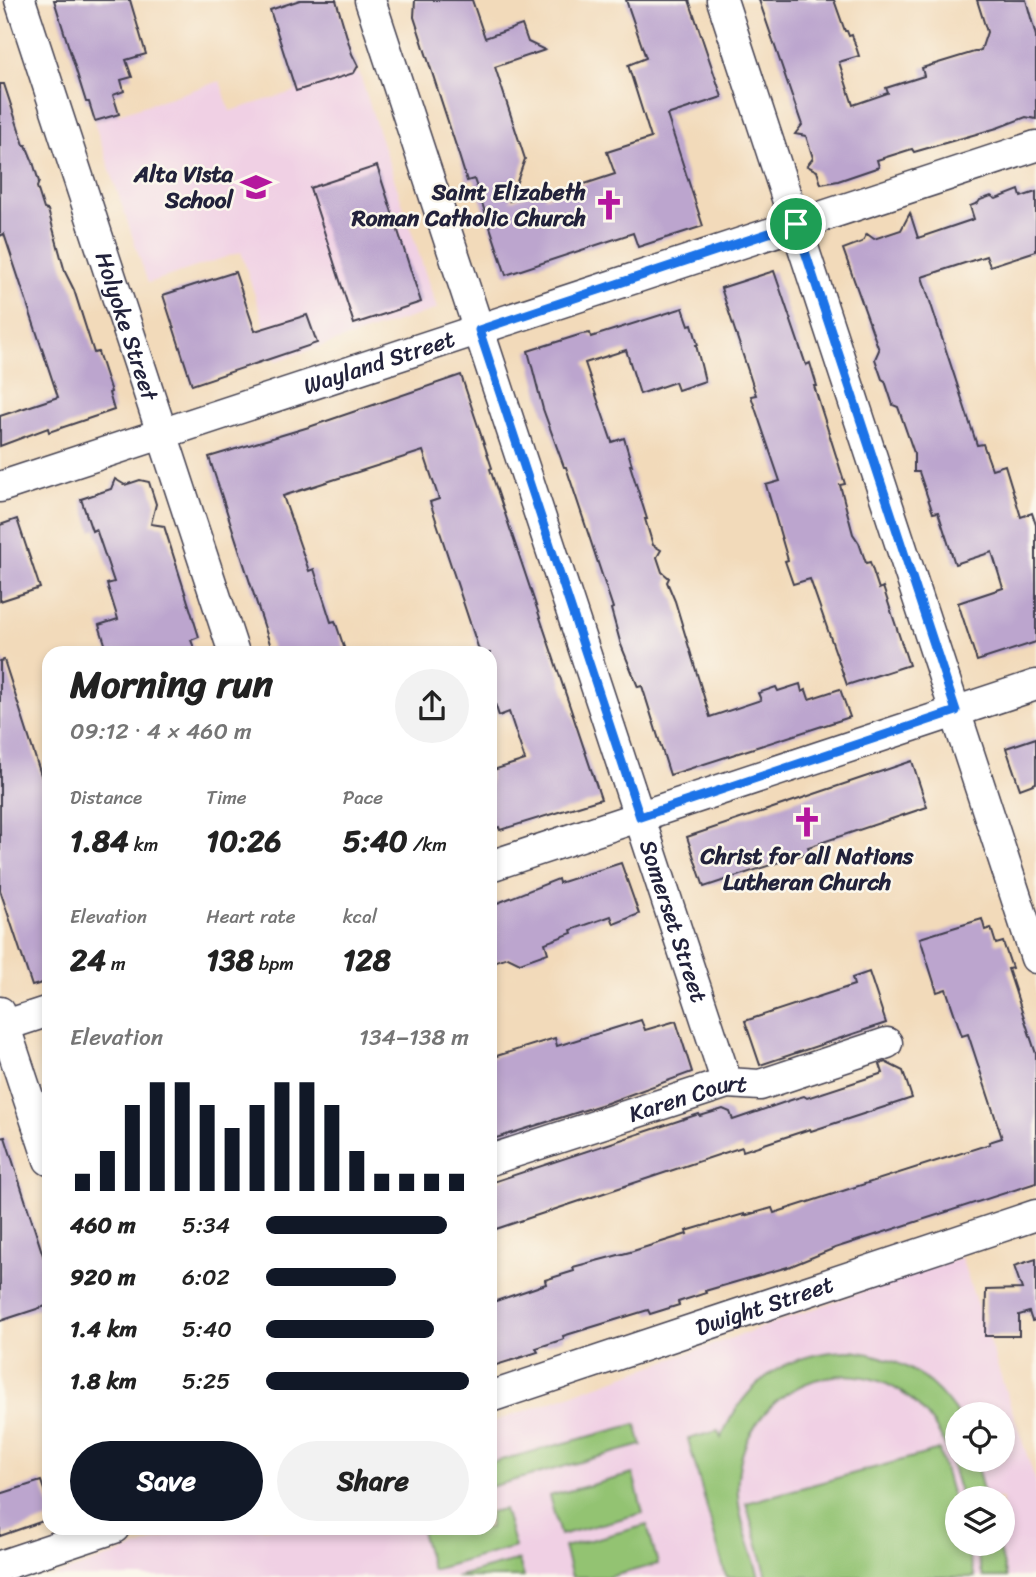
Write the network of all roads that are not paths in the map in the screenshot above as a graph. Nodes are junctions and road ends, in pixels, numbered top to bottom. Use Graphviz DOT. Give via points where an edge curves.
graph roads {
  1 [pos="20,0"];
  2 [pos="370,0"];
  3 [pos="722,0"];
  4 [pos="1036,146"];
  5 [pos="796,224"];
  6 [pos="479,330"];
  7 [pos="162,434"];
  8 [pos="0,488"];
  9 [pos="232,646"];
  10 [pos="1036,685"];
  11 [pos="956,711"];
  12 [pos="640,817"];
  13 [pos="497,864"];
  14 [pos="1036,958"];
  15 [pos="42,1012"];
  16 [pos="2,1021"];
  17 [pos="887,1043"];
  18 [pos="727,1083"];
  19 [pos="42,1139"];
  20 [pos="497,1158"];
  21 [pos="1036,1215"];
  22 [pos="497,1394"];
  23 [pos="93,1535"];
  24 [pos="0,1566"];
  1 -- 7 [label="street, Holyoke Street"];
  2 -- 6 [label="street, Somerset Street"];
  3 -- 5 [label="street"];
  4 -- 5 [label="street, Wayland Street"];
  5 -- 6 [label="street, Wayland Street"];
  5 -- 11 [label="street"];
  6 -- 7 [label="street, Wayland Street"];
  6 -- 12 [label="street, Somerset Street"];
  7 -- 8 [label="street, Wayland Street"];
  7 -- 9 [label="street, Holyoke Street"];
  10 -- 11 [label="street"];
  11 -- 12 [label="street"];
  11 -- 14 [label="street"];
  12 -- 13 [label="street"];
  12 -- 18 [label="street, Somerset Street"];
  15 -- 16 [label="street"];
  16 -- 19 [label="street"];
  17 -- 18 [label="street, Karen Court" via="760,1085"];
  18 -- 20 [label="street, Karen Court"];
  21 -- 22 [label="street, Dwight Street"];
  23 -- 24 [label="street"];
}
